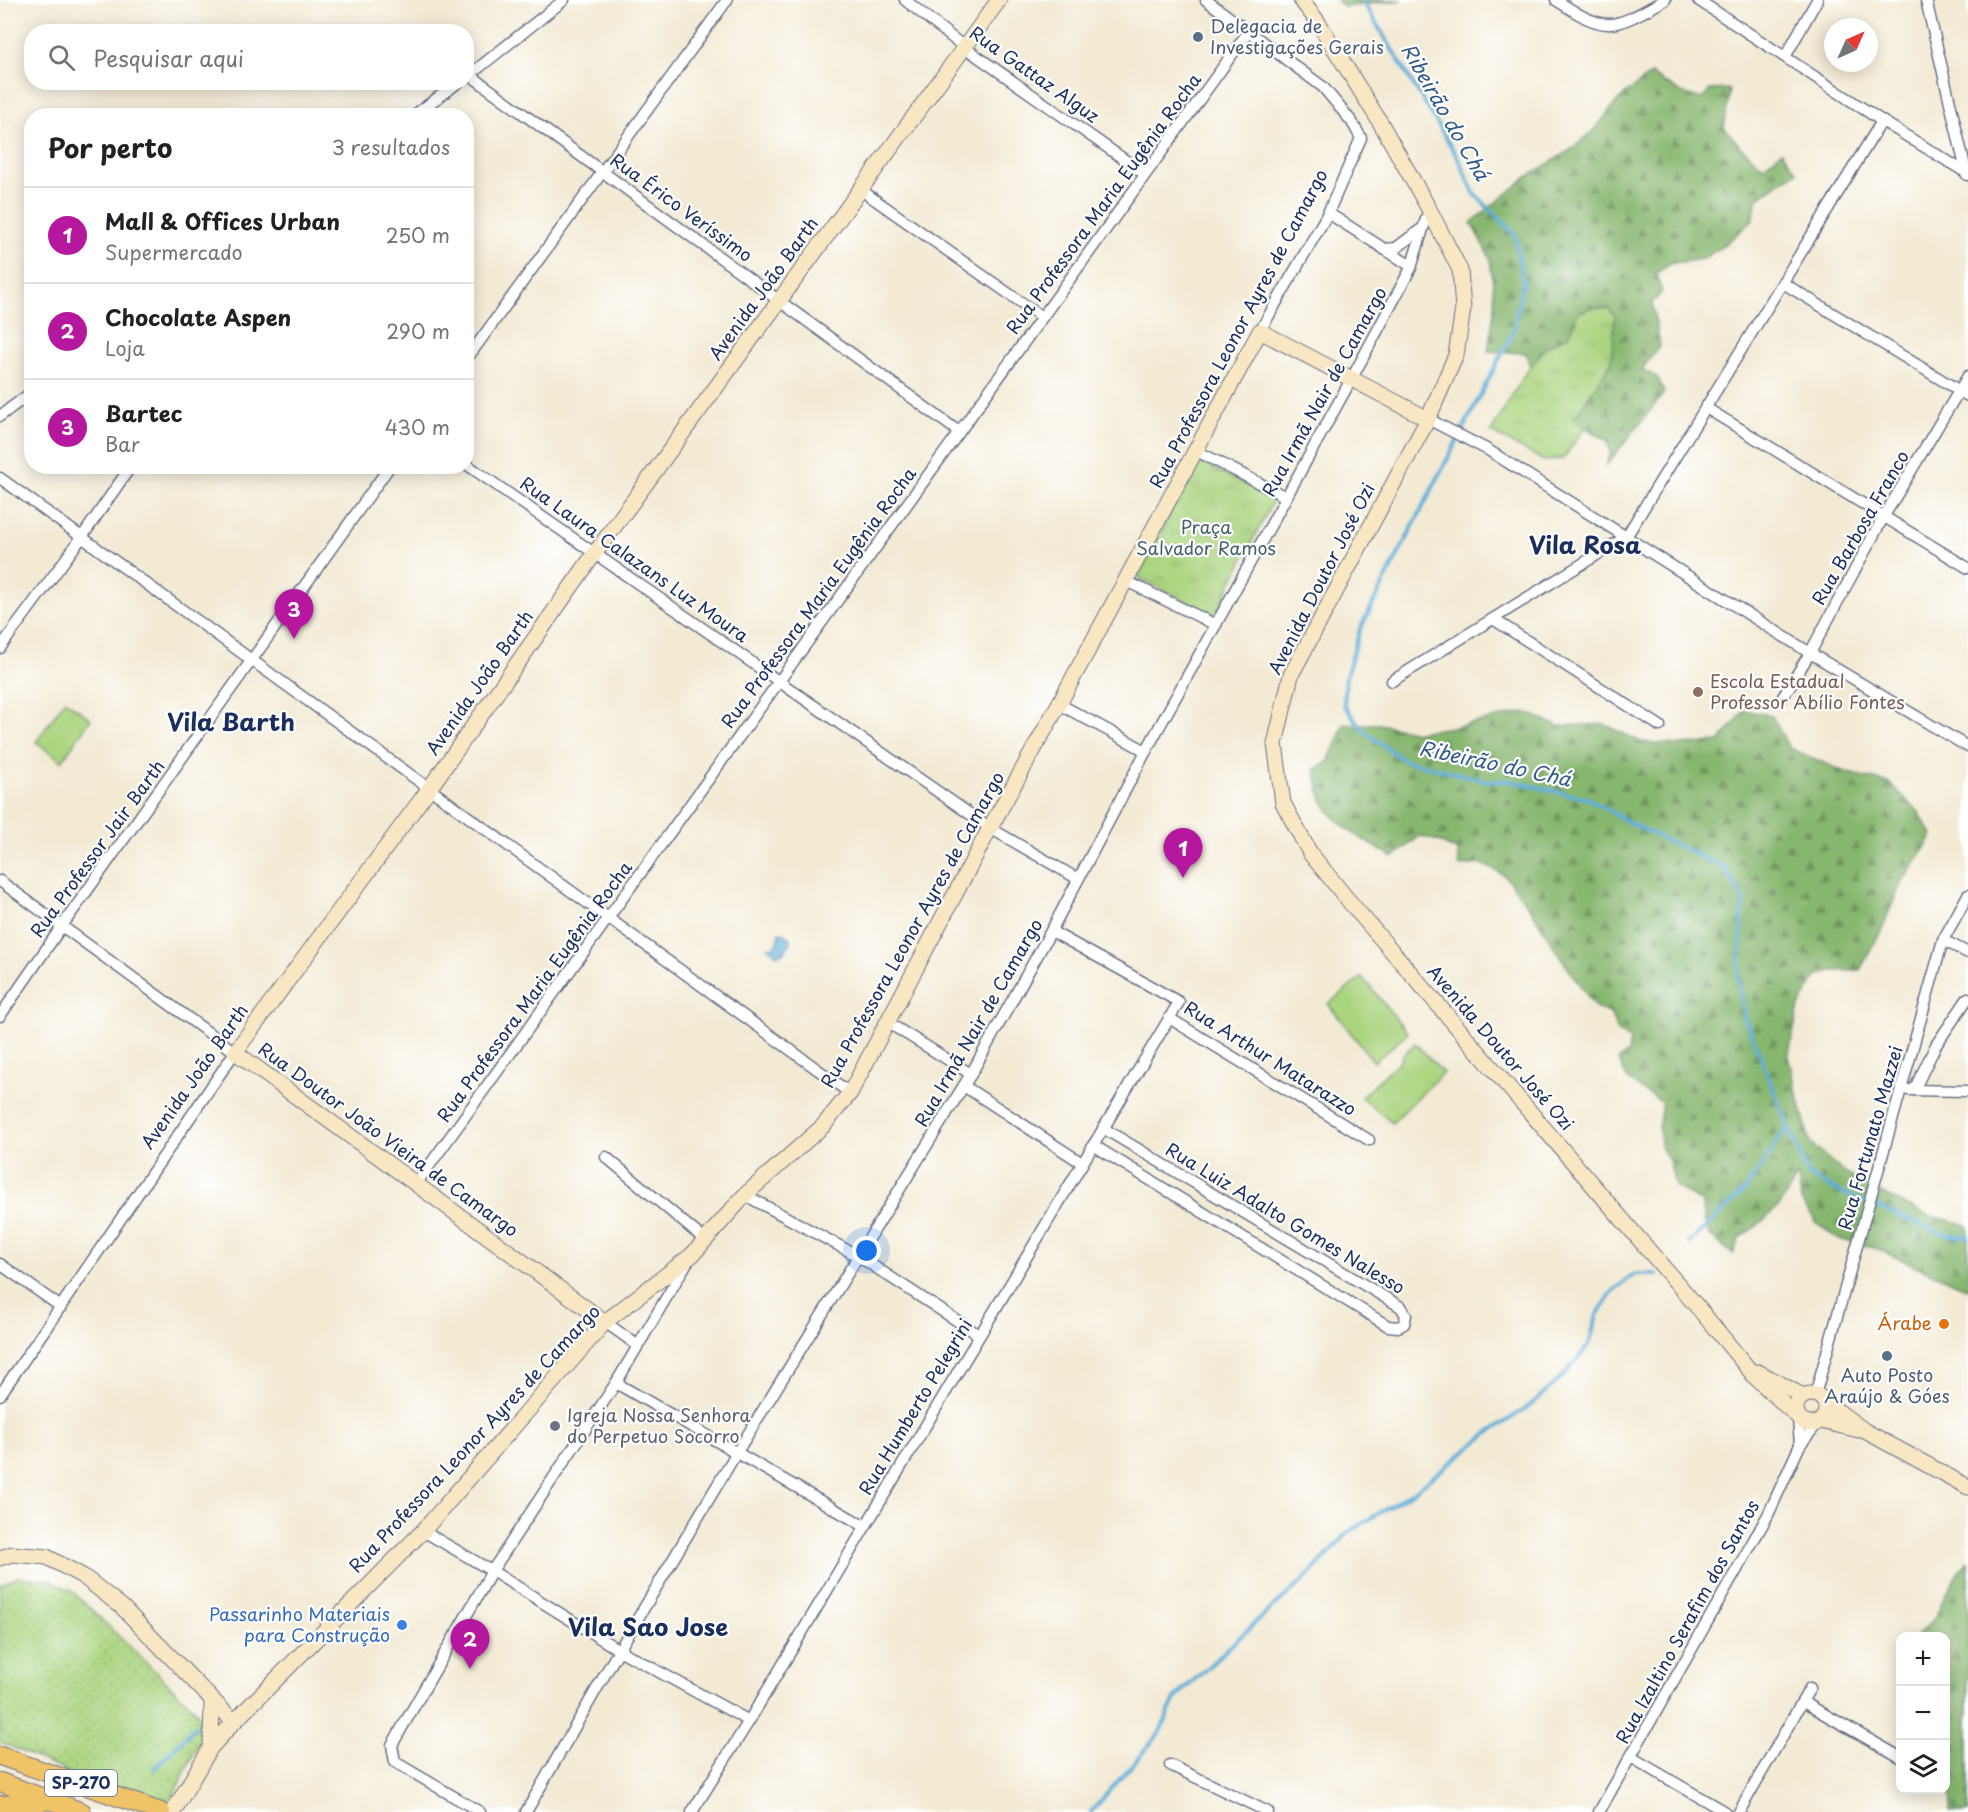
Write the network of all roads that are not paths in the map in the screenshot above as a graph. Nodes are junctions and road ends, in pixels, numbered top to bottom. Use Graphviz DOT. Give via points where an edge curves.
graph roads {
  1 [pos="564,0"];
  2 [pos="727,0"];
  3 [pos="905,0"];
  4 [pos="999,0"];
  5 [pos="1206,0"];
  6 [pos="1291,0"];
  7 [pos="1301,0"];
  8 [pos="1556,0"];
  9 [pos="1665,0"];
  10 [pos="1698,0"];
  11 [pos="1817,0"];
  12 [pos="1926,0"];
  13 [pos="1318,22"];
  14 [pos="1249,31"];
  15 [pos="964,47"];
  16 [pos="1785,57"];
  17 [pos="474,71"];
  18 [pos="474,80"];
  19 [pos="448,90"];
  20 [pos="424,108"];
  21 [pos="1882,121"];
  22 [pos="602,171"];
  23 [pos="1145,174"];
  24 [pos="1967,176"];
  25 [pos="861,190"];
  26 [pos="1429,209"];
  27 [pos="1328,213"];
  28 [pos="1422,229"];
  29 [pos="1384,249"];
  30 [pos="1411,266"];
  31 [pos="1783,283"];
  32 [pos="779,301"];
  33 [pos="1042,316"];
  34 [pos="1260,331"];
  35 [pos="474,349"];
  36 [pos="1968,376"];
  37 [pos="1352,378"];
  38 [pos="1964,394"];
  39 [pos="24,398"];
  40 [pos="1706,408"];
  41 [pos="0,416"];
  42 [pos="1428,419"];
  43 [pos="959,432"];
  44 [pos="1195,450"];
  45 [pos="474,470"];
  46 [pos="125,474"];
  47 [pos="384,474"];
  48 [pos="0,478"];
  49 [pos="1286,497"];
  50 [pos="1884,516"];
  51 [pos="82,537"];
  52 [pos="1626,537"];
  53 [pos="595,553"];
  54 [pos="1968,568"];
  55 [pos="1126,581"];
  56 [pos="1493,619"];
  57 [pos="1216,625"];
  58 [pos="0,648"];
  59 [pos="1810,653"];
  60 [pos="253,661"];
  61 [pos="779,681"];
  62 [pos="1392,681"];
  63 [pos="1783,697"];
  64 [pos="1059,704"];
  65 [pos="1660,726"];
  66 [pos="1968,747"];
  67 [pos="1146,751"];
  68 [pos="429,789"];
  69 [pos="990,828"];
  70 [pos="1078,879"];
  71 [pos="0,881"];
  72 [pos="1968,895"];
  73 [pos="608,918"];
  74 [pos="62,926"];
  75 [pos="1051,931"];
  76 [pos="1943,940"];
  77 [pos="1968,953"];
  78 [pos="1968,998"];
  79 [pos="0,1016"];
  80 [pos="1169,1018"];
  81 [pos="887,1022"];
  82 [pos="234,1052"];
  83 [pos="971,1074"];
  84 [pos="964,1086"];
  85 [pos="1902,1090"];
  86 [pos="1914,1090"];
  87 [pos="1968,1091"];
  88 [pos="850,1094"];
  89 [pos="1102,1128"];
  90 [pos="1369,1140"];
  91 [pos="1092,1145"];
  92 [pos="606,1157"];
  93 [pos="1082,1163"];
  94 [pos="416,1184"];
  95 [pos="1209,1191"];
  96 [pos="745,1195"];
  97 [pos="1198,1210"];
  98 [pos="705,1240"];
  99 [pos="1308,1252"];
  100 [pos="692,1255"];
  101 [pos="858,1256"];
  102 [pos="0,1264"];
  103 [pos="1298,1270"];
  104 [pos="61,1307"];
  105 [pos="605,1322"];
  106 [pos="979,1335"];
  107 [pos="637,1346"];
  108 [pos="1745,1363"];
  109 [pos="616,1383"];
  110 [pos="0,1395"];
  111 [pos="1814,1397"];
  112 [pos="1798,1417"];
  113 [pos="1819,1423"];
  114 [pos="1865,1431"];
  115 [pos="1800,1445"];
  116 [pos="737,1452"];
  117 [pos="1968,1487"];
  118 [pos="864,1526"];
  119 [pos="423,1531"];
  120 [pos="0,1558"];
  121 [pos="492,1571"];
  122 [pos="618,1650"];
  123 [pos="1810,1688"];
  124 [pos="212,1700"];
  125 [pos="254,1700"];
  126 [pos="1803,1702"];
  127 [pos="749,1721"];
  128 [pos="234,1722"];
  129 [pos="211,1747"];
  130 [pos="1896,1755"];
  131 [pos="0,1756"];
  132 [pos="1630,1757"];
  133 [pos="1170,1765"];
  134 [pos="0,1782"];
  135 [pos="0,1805"];
  136 [pos="63,1805"];
  137 [pos="82,1812"];
  138 [pos="161,1812"];
  139 [pos="173,1812"];
  140 [pos="480,1812"];
  141 [pos="526,1812"];
  142 [pos="692,1812"];
  143 [pos="1268,1812"];
  144 [pos="1599,1812"];
  145 [pos="1725,1812"];
  146 [pos="1739,1812"];
  1 -- 17 [label="street"];
  2 -- 22 [label="street"];
  3 -- 15 [label="street, Rua Gattaz Alguz"];
  4 -- 15 [label="main road, Avenida João Barth"];
  5 -- 14 [label="street"];
  6 -- 13 [label="main road, Avenida Doutor José Ozi"];
  7 -- 13 [label="main road, Avenida Doutor José Ozi"];
  8 -- 9 [label="street" via="1584,17 1609,24"];
  10 -- 16 [label="street"];
  11 -- 16 [label="street"];
  12 -- 24 [label="street"];
  13 -- 26 [label="main road, Avenida Doutor José Ozi"];
  14 -- 23 [label="street, Rua Professora Maria Eugênia Rocha"];
  14 -- 27 [label="street, Rua Professora Leonor Ayres de Camargo" via="1323,87 1361,138"];
  15 -- 23 [label="street, Rua Gattaz Alguz"];
  15 -- 25 [label="main road, Avenida João Barth"];
  16 -- 21 [label="street"];
  18 -- 22 [label="street, Rua Érico Veríssimo"];
  19 -- 20 [label="street"];
  21 -- 24 [label="street"];
  21 -- 31 [label="street"];
  22 -- 32 [label="street, Rua Érico Veríssimo"];
  22 -- 35 [label="street"];
  23 -- 33 [label="street, Rua Professora Maria Eugênia Rocha"];
  25 -- 32 [label="main road, Avenida João Barth"];
  25 -- 33 [label="street"];
  26 -- 28 [label="street, Rua Irmã Nair de Camargo"];
  26 -- 42 [label="main road, Avenida Doutor José Ozi" via="1460,270 1463,309 1456,355"];
  27 -- 29 [label="street"];
  27 -- 34 [label="street, Rua Professora Leonor Ayres de Camargo"];
  28 -- 29 [label="street" via="1395,248"];
  28 -- 30 [label="street, Rua Irmã Nair de Camargo"];
  29 -- 30 [label="street"];
  30 -- 37 [label="street, Rua Irmã Nair de Camargo"];
  31 -- 38 [label="street"];
  31 -- 40 [label="street"];
  32 -- 43 [label="street, Rua Érico Veríssimo"];
  32 -- 53 [label="main road, Avenida João Barth"];
  33 -- 43 [label="street, Rua Professora Maria Eugênia Rocha"];
  34 -- 37 [label="main road"];
  34 -- 44 [label="main road, Rua Professora Leonor Ayres de Camargo"];
  36 -- 38 [label="street, Rua Barbosa Franco"];
  37 -- 42 [label="main road"];
  37 -- 49 [label="street, Rua Irmã Nair de Camargo"];
  38 -- 50 [label="street, Rua Barbosa Franco"];
  39 -- 41 [label="street"];
  40 -- 50 [label="street"];
  40 -- 52 [label="street"];
  42 -- 52 [label="street" via="1488,450"];
  42 -- 108 [label="main road, Avenida Doutor José Ozi" via="1291,675 1275,744 1283,802 1310,853 1348,900"];
  43 -- 61 [label="street, Rua Professora Maria Eugênia Rocha"];
  44 -- 49 [label="street"];
  44 -- 55 [label="main road, Rua Professora Leonor Ayres de Camargo"];
  45 -- 53 [label="street, Rua Laura Calazans Luz Moura"];
  46 -- 51 [label="street"];
  47 -- 60 [label="street, Rua Professor Jair Barth"];
  48 -- 51 [label="street"];
  49 -- 57 [label="street, Rua Irmã Nair de Camargo"];
  50 -- 54 [label="street"];
  50 -- 59 [label="street, Rua Barbosa Franco"];
  51 -- 58 [label="street"];
  51 -- 60 [label="street"];
  52 -- 56 [label="street"];
  52 -- 59 [label="street"];
  53 -- 61 [label="street, Rua Laura Calazans Luz Moura"];
  53 -- 68 [label="main road, Avenida João Barth"];
  55 -- 57 [label="street"];
  55 -- 64 [label="main road, Rua Professora Leonor Ayres de Camargo"];
  56 -- 62 [label="street"];
  56 -- 65 [label="street"];
  57 -- 67 [label="street, Rua Irmã Nair de Camargo"];
  59 -- 63 [label="street, Rua Barbosa Franco"];
  59 -- 66 [label="street"];
  60 -- 68 [label="street"];
  60 -- 74 [label="street, Rua Professor Jair Barth"];
  61 -- 69 [label="street, Rua Laura Calazans Luz Moura"];
  61 -- 73 [label="street, Rua Professora Maria Eugênia Rocha"];
  64 -- 67 [label="street"];
  64 -- 69 [label="main road, Rua Professora Leonor Ayres de Camargo"];
  67 -- 70 [label="street, Rua Irmã Nair de Camargo"];
  68 -- 73 [label="street"];
  68 -- 82 [label="main road, Avenida João Barth"];
  69 -- 70 [label="street"];
  69 -- 81 [label="main road, Rua Professora Leonor Ayres de Camargo"];
  70 -- 75 [label="street, Rua Irmã Nair de Camargo"];
  71 -- 74 [label="street, Rua Doutor João Vieira de Camargo"];
  72 -- 76 [label="street, Rua Fortunato Mazzei"];
  73 -- 88 [label="street"];
  73 -- 94 [label="street, Rua Professora Maria Eugênia Rocha"];
  74 -- 79 [label="street, Rua Professor Jair Barth"];
  74 -- 82 [label="street, Rua Doutor João Vieira de Camargo"];
  75 -- 80 [label="street, Rua Arthur Matarazzo" via="1179,1002"];
  75 -- 83 [label="street, Rua Irmã Nair de Camargo"];
  76 -- 77 [label="street"];
  76 -- 85 [label="street, Rua Fortunato Mazzei"];
  78 -- 86 [label="street" via="1936,1045"];
  80 -- 89 [label="street, Rua Humberto Pelegrini"];
  80 -- 90 [label="street, Rua Arthur Matarazzo"];
  81 -- 83 [label="street"];
  81 -- 88 [label="main road, Rua Professora Leonor Ayres de Camargo"];
  82 -- 94 [label="main road, Rua Doutor João Vieira de Camargo"];
  82 -- 104 [label="street, Avenida João Barth"];
  83 -- 84 [label="street, Rua Irmã Nair de Camargo"];
  84 -- 93 [label="street"];
  84 -- 101 [label="street, Rua Irmã Nair de Camargo"];
  85 -- 86 [label="street"];
  85 -- 111 [label="street, Rua Fortunato Mazzei"];
  86 -- 87 [label="street"];
  88 -- 96 [label="main road, Rua Professora Leonor Ayres de Camargo" via="823,1126"];
  89 -- 91 [label="street, Rua Humberto Pelegrini"];
  89 -- 95 [label="street, Rua Luiz Adalto Gomes Nalesso"];
  91 -- 93 [label="street, Rua Humberto Pelegrini"];
  91 -- 97 [label="street, Rua Luiz Adalto Gomes Nalesso"];
  92 -- 98 [label="street"];
  93 -- 106 [label="street, Rua Humberto Pelegrini"];
  94 -- 105 [label="main road, Rua Doutor João Vieira de Camargo"];
  95 -- 97 [label="street"];
  95 -- 99 [label="street, Rua Luiz Adalto Gomes Nalesso"];
  96 -- 98 [label="main road, Rua Professora Leonor Ayres de Camargo"];
  96 -- 101 [label="street"];
  97 -- 103 [label="street, Rua Luiz Adalto Gomes Nalesso"];
  98 -- 100 [label="main road, Rua Professora Leonor Ayres de Camargo"];
  99 -- 103 [label="street"];
  99 -- 103 [label="street, Rua Luiz Adalto Gomes Nalesso" via="1401,1307 1406,1315 1404,1324 1398,1328 1388,1326"];
  100 -- 105 [label="main road, Rua Professora Leonor Ayres de Camargo"];
  100 -- 107 [label="street"];
  101 -- 106 [label="street"];
  101 -- 116 [label="street, Rua Irmã Nair de Camargo"];
  102 -- 104 [label="street"];
  104 -- 110 [label="street, Avenida João Barth"];
  105 -- 107 [label="street, Rua Doutor João Vieira de Camargo"];
  105 -- 119 [label="main road, Rua Professora Leonor Ayres de Camargo"];
  106 -- 118 [label="street, Rua Humberto Pelegrini"];
  107 -- 109 [label="street"];
  108 -- 111 [label="main road" via="1772,1380"];
  108 -- 112 [label="main road, Avenida Doutor José Ozi" via="1760,1383"];
  109 -- 116 [label="street"];
  109 -- 121 [label="street"];
  111 -- 112 [label="main road" via="1797,1403"];
  111 -- 113 [label="main road" via="1826,1413"];
  111 -- 114 [label="main road"];
  112 -- 113 [label="main road" via="1807,1424"];
  112 -- 115 [label="street, Rua Izaltino Serafim dos Santos"];
  113 -- 114 [label="main road"];
  113 -- 115 [label="street, Rua Izaltino Serafim dos Santos"];
  114 -- 117 [label="main road"];
  115 -- 132 [label="street, Rua Izaltino Serafim dos Santos" via="1768,1515"];
  116 -- 118 [label="street"];
  116 -- 122 [label="street, Rua Irmã Nair de Camargo"];
  118 -- 127 [label="street, Rua Humberto Pelegrini"];
  119 -- 121 [label="street"];
  119 -- 125 [label="main road, Rua Professora Leonor Ayres de Camargo"];
  120 -- 124 [label="main road" via="12,1554 47,1557 84,1577 122,1607"];
  121 -- 122 [label="street"];
  121 -- 140 [label="street" via="392,1744 395,1762"];
  122 -- 127 [label="street"];
  122 -- 141 [label="street, Rua Irmã Nair de Camargo"];
  123 -- 126 [label="street"];
  124 -- 125 [label="main road" via="234,1705"];
  124 -- 128 [label="main road"];
  124 -- 129 [label="main road"];
  125 -- 128 [label="main road, Rua Professora Leonor Ayres de Camargo"];
  126 -- 130 [label="street"];
  126 -- 146 [label="street"];
  127 -- 142 [label="street, Rua Humberto Pelegrini"];
  128 -- 129 [label="main road, Rua Professora Leonor Ayres de Camargo"];
  129 -- 139 [label="main road, Rua Professora Leonor Ayres de Camargo"];
  131 -- 138 [label="highway, SP-270"];
  132 -- 144 [label="street, Rua Izaltino Serafim dos Santos"];
  132 -- 145 [label="street"];
  133 -- 143 [label="street"];
  134 -- 136 [label="highway, SP-270"];
  135 -- 136 [label="highway"];
  136 -- 137 [label="highway, SP-270"];
}
